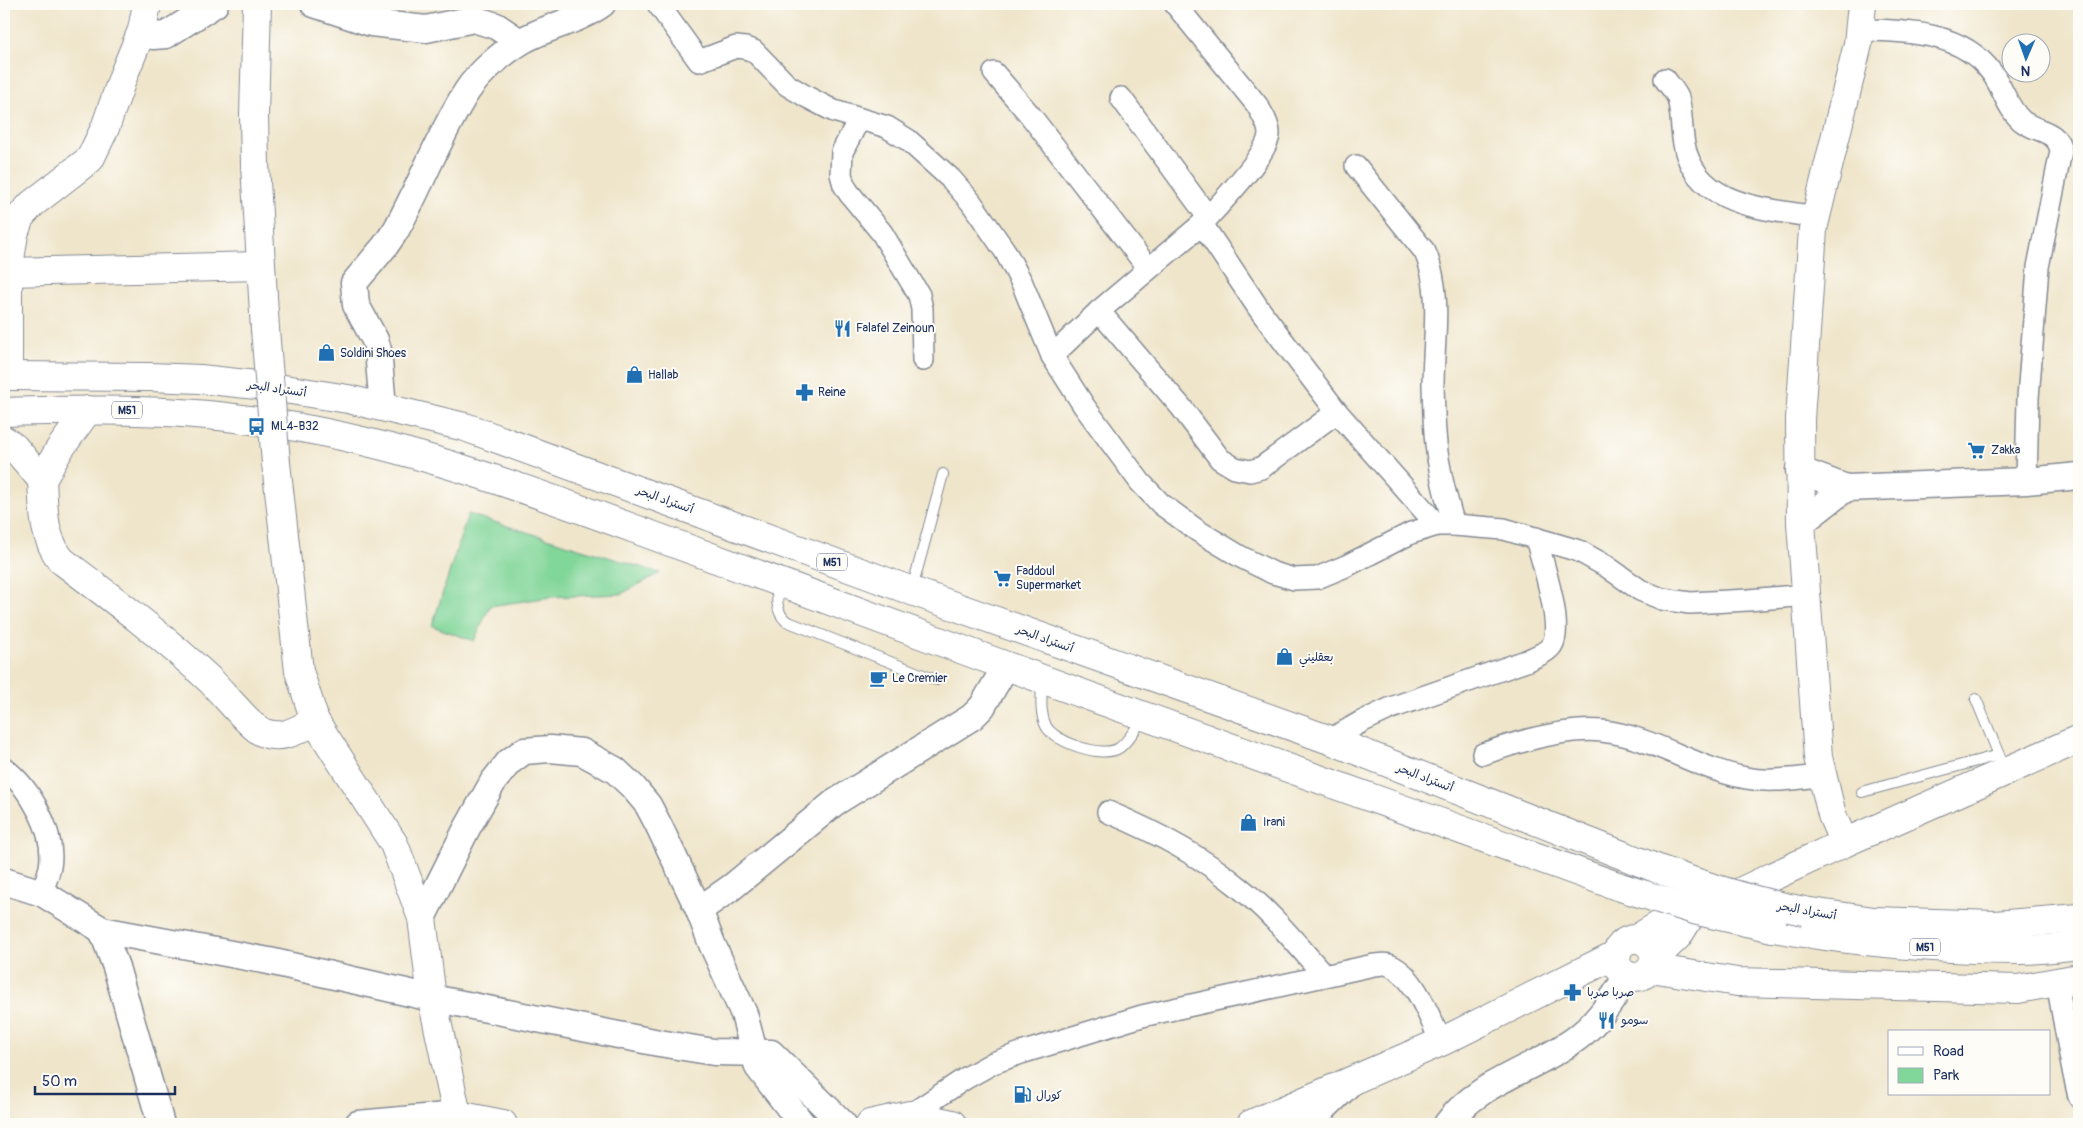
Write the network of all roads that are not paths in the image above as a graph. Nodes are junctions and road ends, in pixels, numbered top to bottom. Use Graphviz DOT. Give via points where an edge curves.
graph roads {
  1 [pos="215,4"];
  2 [pos="257,4"];
  3 [pos="314,4"];
  4 [pos="602,4"];
  5 [pos="658,4"];
  6 [pos="1175,4"];
  7 [pos="145,17"];
  8 [pos="1861,17"];
  9 [pos="520,42"];
  10 [pos="994,73"];
  11 [pos="1665,79"];
  12 [pos="1121,98"];
  13 [pos="859,119"];
  14 [pos="1356,166"];
  15 [pos="1816,217"];
  16 [pos="1205,220"];
  17 [pos="261,266"];
  18 [pos="1148,268"];
  19 [pos="8,272"];
  20 [pos="1099,311"];
  21 [pos="1052,356"];
  22 [pos="923,360"];
  23 [pos="6,376"];
  24 [pos="383,407"];
  25 [pos="88,410"];
  26 [pos="4,412"];
  27 [pos="1337,412"];
  28 [pos="4,440"];
  29 [pos="1799,470"];
  30 [pos="943,474"];
  31 [pos="2079,476"];
  32 [pos="42,480"];
  33 [pos="2026,481"];
  34 [pos="1846,488"];
  35 [pos="1801,524"];
  36 [pos="1446,525"];
  37 [pos="1536,538"];
  38 [pos="778,582"];
  39 [pos="912,591"];
  40 [pos="1806,594"];
  41 [pos="1006,666"];
  42 [pos="1042,679"];
  43 [pos="936,680"];
  44 [pos="1976,698"];
  45 [pos="1146,716"];
  46 [pos="315,721"];
  47 [pos="2079,739"];
  48 [pos="1330,740"];
  49 [pos="1483,754"];
  50 [pos="2002,763"];
  51 [pos="4,768"];
  52 [pos="1821,776"];
  53 [pos="1862,792"];
  54 [pos="1108,812"];
  55 [pos="1844,843"];
  56 [pos="4,881"];
  57 [pos="42,893"];
  58 [pos="699,910"];
  59 [pos="422,918"];
  60 [pos="2079,918"];
  61 [pos="102,930"];
  62 [pos="135,937"];
  63 [pos="2079,945"];
  64 [pos="1637,959"];
  65 [pos="116,967"];
  66 [pos="1325,976"];
  67 [pos="2068,980"];
  68 [pos="432,998"];
  69 [pos="1441,1042"];
  70 [pos="754,1051"];
  71 [pos="1356,1078"];
  72 [pos="2079,1097"];
  73 [pos="459,1120"];
  74 [pos="890,1121"];
  75 [pos="161,1124"];
  76 [pos="358,1124"];
  77 [pos="503,1124"];
  78 [pos="802,1124"];
  79 [pos="843,1124"];
  80 [pos="952,1124"];
  81 [pos="1252,1124"];
  82 [pos="1303,1124"];
  83 [pos="1447,1124"];
  1 -- 7 [label="street" via="166,35 153,36"];
  2 -- 17 [label="main road" via="254,116"];
  3 -- 9 [label="street" via="371,23 426,29 474,19 496,26"];
  4 -- 9 [label="street"];
  5 -- 13 [label="street" via="699,61 736,47 754,51 787,85 834,111"];
  6 -- 16 [label="street" via="1257,105 1269,134 1260,155"];
  7 -- 19 [label="main road" via="90,159 20,216"];
  8 -- 15 [label="main road" via="1858,44"];
  8 -- 33 [label="street" via="1958,45 1981,60 2012,111 2023,122 2060,142 2061,151 2038,267 2028,398"];
  9 -- 24 [label="street" via="482,73 468,90 396,230 354,283 356,305 378,350"];
  10 -- 18 [label="street"];
  11 -- 15 [label="street" via="1678,98 1683,140 1689,159 1708,187 1736,202"];
  12 -- 16 [label="street"];
  13 -- 21 [label="street" via="887,127 908,140 971,202 1018,275"];
  13 -- 22 [label="street" via="842,152 841,174 849,193 882,233 919,295 923,316"];
  14 -- 36 [label="street" via="1425,252 1431,265 1435,298 1433,383 1436,439"];
  15 -- 29 [label="main road" via="1810,257"];
  16 -- 18 [label="street"];
  16 -- 27 [label="street" via="1259,309"];
  17 -- 19 [label="main road"];
  17 -- 46 [label="main road, bridge" via="276,463 299,671"];
  18 -- 20 [label="street"];
  19 -- 23 [label="main road"];
  20 -- 21 [label="street"];
  20 -- 27 [label="street" via="1220,459 1235,468 1250,471 1262,468"];
  21 -- 36 [label="street" via="1084,406 1140,482 1161,504 1205,535 1273,573 1294,579 1318,578 1411,533"];
  23 -- 24 [label="main road, أتستراد البحر / M51" via="200,379 265,386"];
  24 -- 39 [label="main road, أتستراد البحر / M51" via="465,427"];
  25 -- 26 [label="main road, أتستراد البحر / M51"];
  25 -- 32 [label="main road" via="58,450"];
  25 -- 38 [label="main road, أتستراد البحر / M51" via="166,411 250,420 365,441 450,465 550,499"];
  27 -- 36 [label="street"];
  28 -- 32 [label="main road"];
  29 -- 34 [label="street"];
  29 -- 35 [label="main road"];
  30 -- 39 [label="lane"];
  31 -- 33 [label="street"];
  32 -- 46 [label="main road" via="46,534 61,560 150,626 212,682 260,732 275,737 293,733"];
  33 -- 34 [label="street"];
  34 -- 35 [label="street"];
  35 -- 40 [label="main road"];
  36 -- 37 [label="street" via="1504,529"];
  37 -- 40 [label="street" via="1579,551 1640,590 1662,599 1690,603"];
  37 -- 48 [label="street" via="1555,616 1556,634 1552,646 1526,662 1391,708"];
  38 -- 41 [label="main road, أتستراد البحر / M51"];
  38 -- 43 [label="lane" via="777,604 786,621"];
  39 -- 48 [label="main road, أتستراد البحر / M51"];
  40 -- 52 [label="main road"];
  41 -- 42 [label="main road, أتستراد البحر / M51"];
  41 -- 58 [label="street" via="982,707 972,717 834,803"];
  42 -- 45 [label="main road, أتستراد البحر / M51"];
  42 -- 45 [label="lane" via="1041,714 1047,728 1060,740 1102,752 1118,749"];
  44 -- 50 [label="lane"];
  45 -- 63 [label="main road, أتستراد البحر / M51, bridge" via="1620,887 1694,910 1829,938 1901,946 2024,950"];
  46 -- 59 [label="main road" via="394,844"];
  47 -- 50 [label="main road"];
  48 -- 60 [label="main road, أتستراد البحر / M51, bridge" via="1674,876 1769,904 1874,922 1995,925"];
  49 -- 52 [label="street" via="1549,736 1590,730 1642,741 1745,778 1769,781"];
  50 -- 53 [label="lane"];
  50 -- 55 [label="main road"];
  51 -- 57 [label="street" via="26,792 46,830 50,867"];
  52 -- 55 [label="main road"];
  54 -- 66 [label="street" via="1202,859 1241,888"];
  55 -- 64 [label="main road" via="1691,915 1678,936"];
  56 -- 57 [label="street"];
  57 -- 61 [label="street"];
  58 -- 59 [label="street" via="648,805 633,787 615,770 582,752 550,749 524,752 509,762 493,782"];
  58 -- 70 [label="street" via="744,1014"];
  59 -- 68 [label="main road"];
  61 -- 62 [label="street"];
  61 -- 65 [label="street"];
  62 -- 65 [label="street" via="123,950"];
  62 -- 68 [label="street" via="269,961"];
  64 -- 67 [label="main road" via="1737,982 2018,989"];
  64 -- 69 [label="main road"];
  64 -- 83 [label="street" via="1598,1019 1578,1037 1474,1096"];
  65 -- 75 [label="street"];
  66 -- 69 [label="street" via="1388,964 1402,973 1416,990"];
  66 -- 74 [label="street" via="1142,1016 1021,1053 993,1063"];
  67 -- 72 [label="street" via="2072,1066"];
  68 -- 70 [label="street" via="690,1049"];
  68 -- 73 [label="main road"];
  69 -- 71 [label="main road"];
  70 -- 78 [label="street" via="758,1067"];
  70 -- 79 [label="street" via="771,1052 776,1056"];
  71 -- 81 [label="main road"];
  71 -- 82 [label="street"];
  73 -- 76 [label="street"];
  73 -- 77 [label="main road"];
  74 -- 80 [label="main road"];
}
